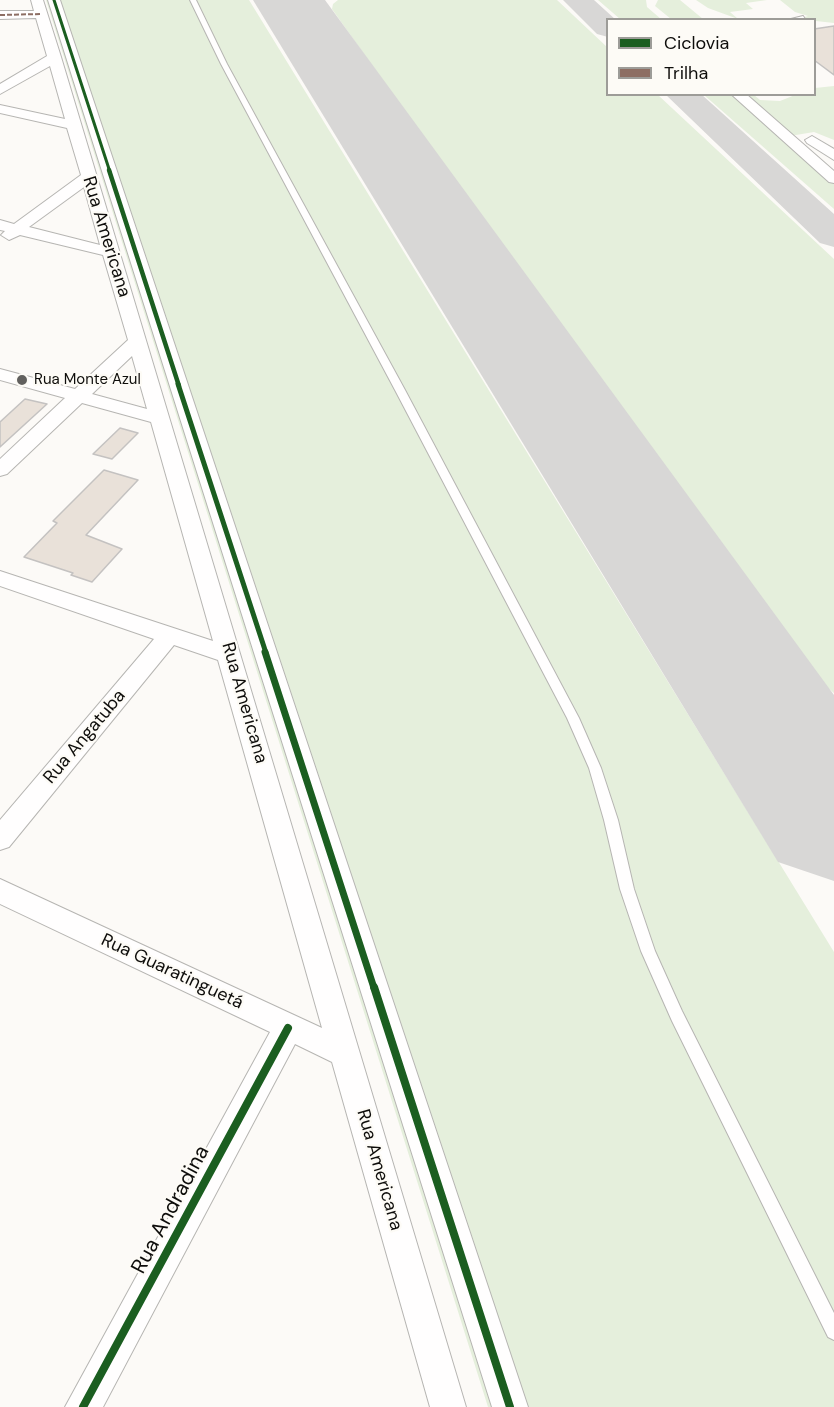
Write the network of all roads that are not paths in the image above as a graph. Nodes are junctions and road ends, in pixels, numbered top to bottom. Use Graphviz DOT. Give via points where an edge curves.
graph roads {
  1 [pos="193,0"];
  2 [pos="44,5"];
  3 [pos="0,15"];
  4 [pos="55,57"];
  5 [pos="0,90"];
  6 [pos="739,96"];
  7 [pos="0,109"];
  8 [pos="74,125"];
  9 [pos="812,140"];
  10 [pos="834,156"];
  11 [pos="87,178"];
  12 [pos="834,179"];
  13 [pos="0,225"];
  14 [pos="17,229"];
  15 [pos="0,242"];
  16 [pos="111,252"];
  17 [pos="137,341"];
  18 [pos="0,374"];
  19 [pos="78,396"];
  20 [pos="160,419"];
  21 [pos="0,470"];
  22 [pos="0,578"];
  23 [pos="170,636"];
  24 [pos="231,656"];
  25 [pos="0,840"];
  26 [pos="0,891"];
  27 [pos="288,1028"];
  28 [pos="345,1053"];
  29 [pos="834,1331"];
  30 [pos="83,1407"];
  31 [pos="448,1407"];
  32 [pos="510,1407"];
  1 -- 29 [label="lane" via="573,718 595,768 648,951"];
  2 -- 3 [label="street"];
  2 -- 4 [label="street, Rua Americana"];
  2 -- 32 [label="street"];
  4 -- 5 [label="street"];
  4 -- 8 [label="street, Rua Americana"];
  6 -- 12 [label="street"];
  7 -- 8 [label="street"];
  8 -- 11 [label="street, Rua Americana"];
  9 -- 10 [label="street"];
  11 -- 14 [label="street"];
  11 -- 16 [label="street, Rua Americana"];
  13 -- 14 [label="street"];
  14 -- 15 [label="street"];
  14 -- 16 [label="street"];
  16 -- 17 [label="street, Rua Americana"];
  17 -- 19 [label="street"];
  17 -- 20 [label="street, Rua Americana"];
  18 -- 19 [label="street"];
  19 -- 20 [label="street"];
  19 -- 21 [label="street"];
  20 -- 24 [label="street, Rua Americana"];
  22 -- 23 [label="street"];
  23 -- 24 [label="street"];
  23 -- 25 [label="street, Rua Angatuba"];
  24 -- 28 [label="street, Rua Americana"];
  26 -- 27 [label="street, Rua Guaratinguetá"];
  27 -- 28 [label="street, Rua Guaratinguetá"];
  27 -- 30 [label="street, Rua Andradina"];
  28 -- 31 [label="street, Rua Americana"];
}
